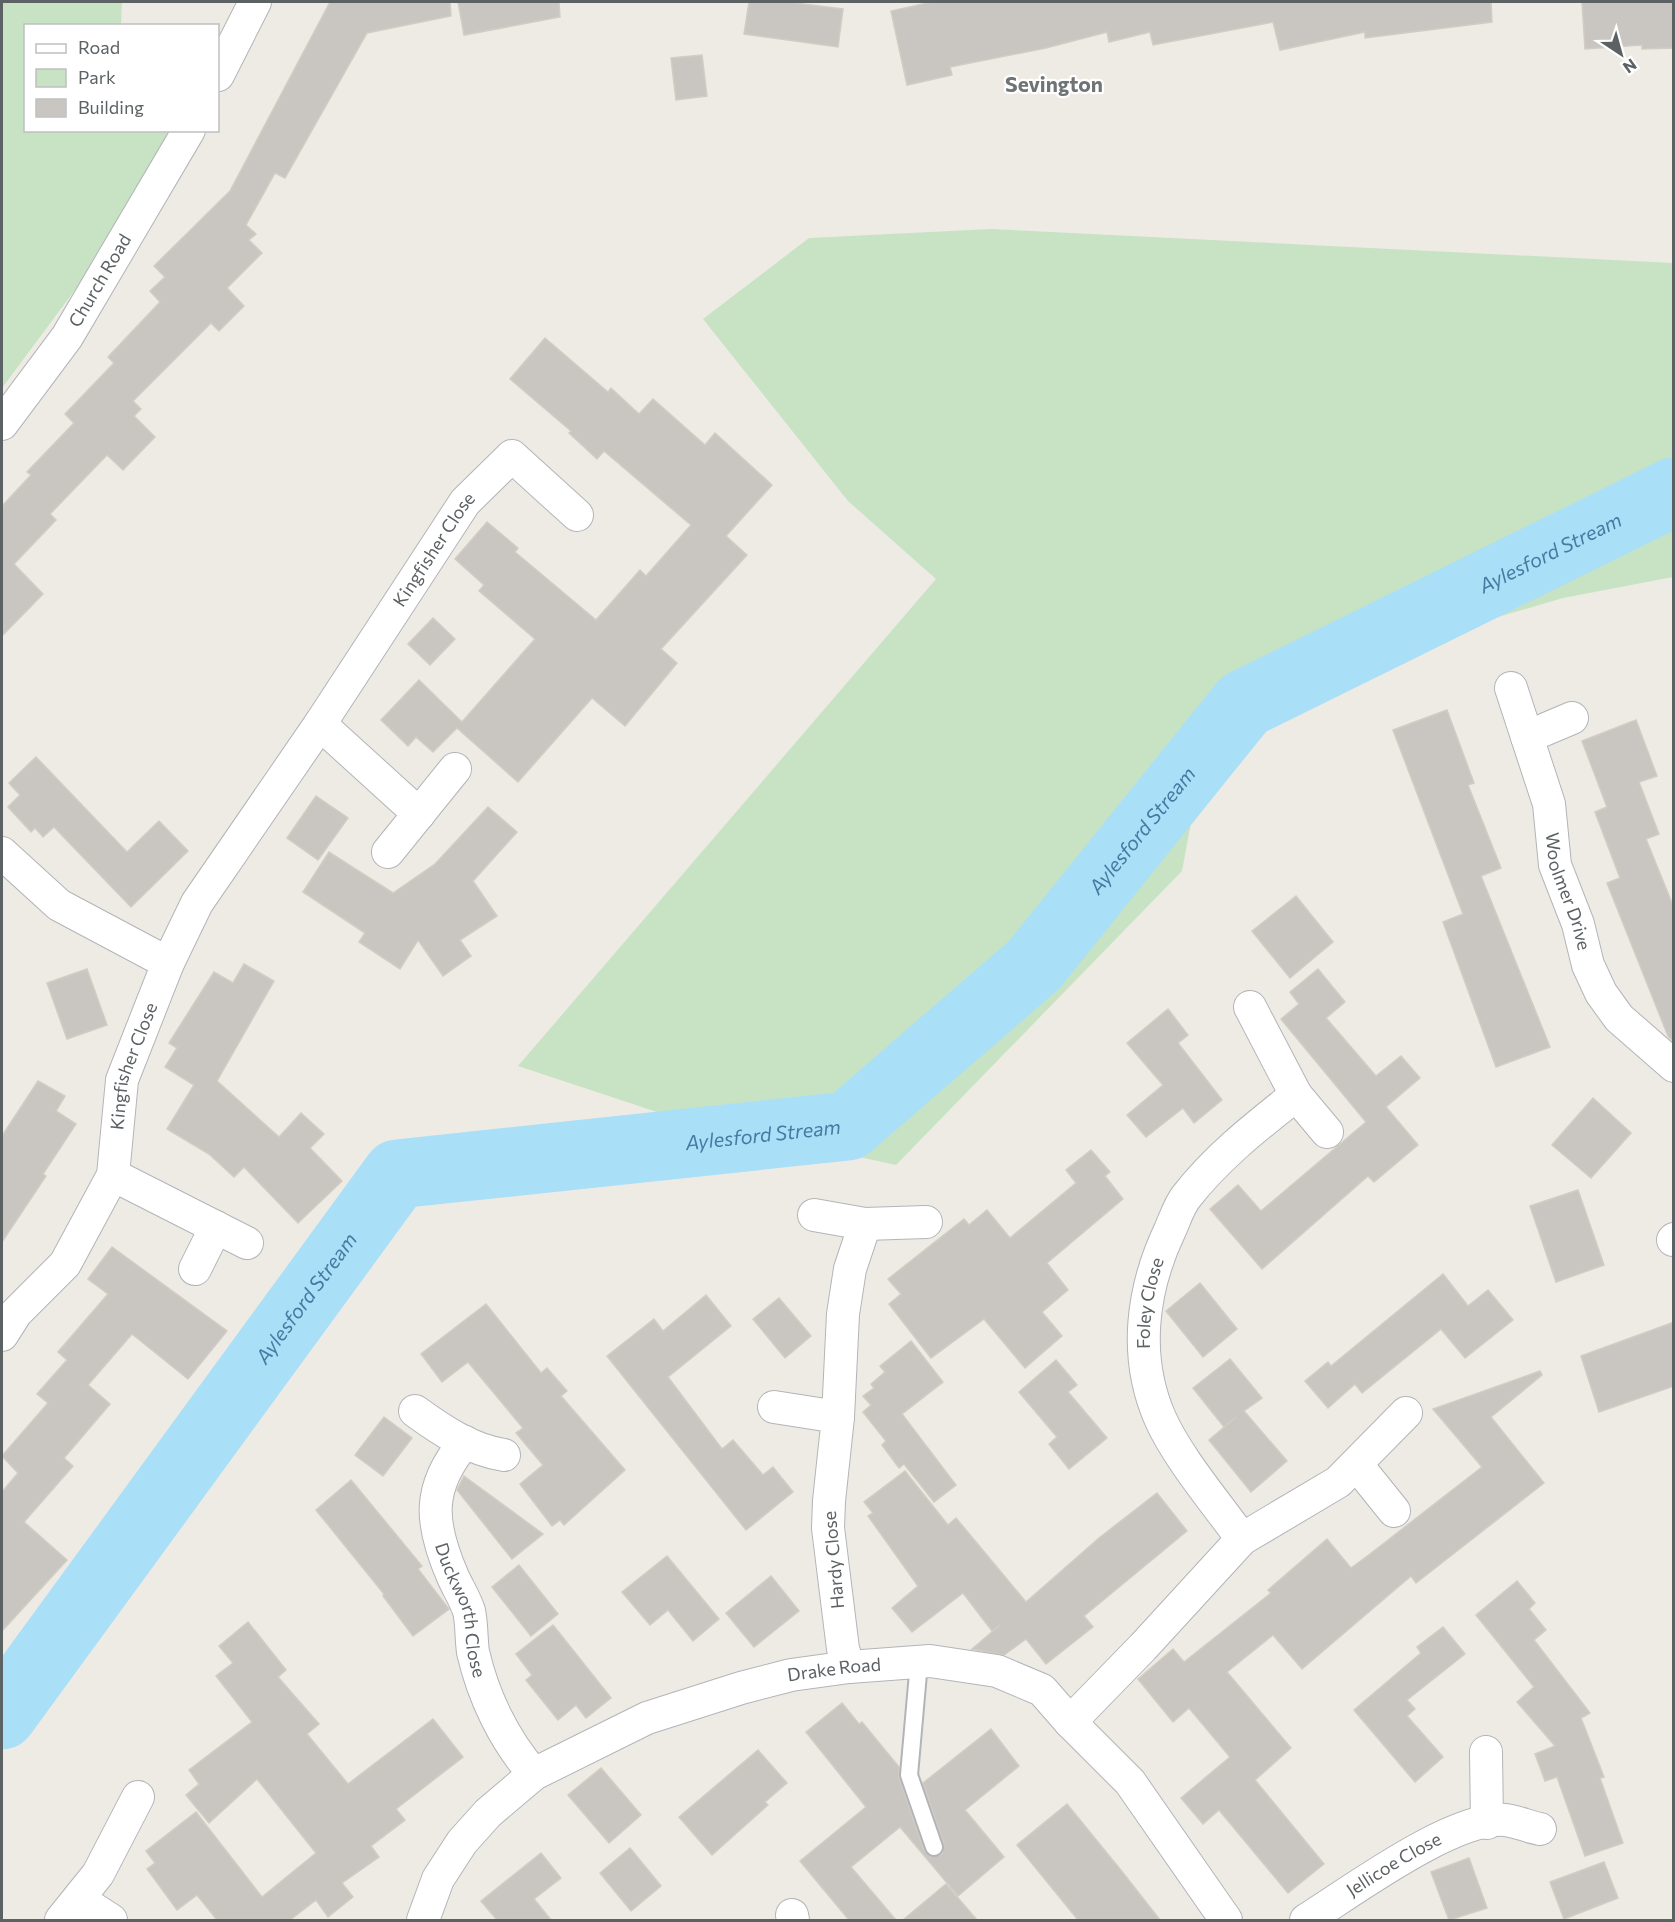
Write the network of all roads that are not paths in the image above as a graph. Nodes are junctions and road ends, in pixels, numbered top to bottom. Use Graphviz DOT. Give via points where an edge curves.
graph roads {
  1 [pos="255,2"];
  2 [pos="219,73"];
  3 [pos="188,132"];
  4 [pos="2,424"];
  5 [pos="577,515"];
  6 [pos="1510,688"];
  7 [pos="1572,718"];
  8 [pos="320,724"];
  9 [pos="1527,737"];
  10 [pos="456,769"];
  11 [pos="419,814"];
  12 [pos="388,852"];
  13 [pos="2,853"];
  14 [pos="168,963"];
  15 [pos="1250,1007"];
  16 [pos="1674,1066"];
  17 [pos="1296,1095"];
  18 [pos="1327,1132"];
  19 [pos="113,1175"];
  20 [pos="814,1215"];
  21 [pos="926,1222"];
  22 [pos="865,1224"];
  23 [pos="216,1227"];
  24 [pos="247,1243"];
  25 [pos="195,1269"];
  26 [pos="2,1335"];
  27 [pos="774,1407"];
  28 [pos="415,1411"];
  29 [pos="1406,1413"];
  30 [pos="838,1417"];
  31 [pos="465,1442"];
  32 [pos="504,1455"];
  33 [pos="1357,1465"];
  34 [pos="1394,1512"];
  35 [pos="1242,1539"];
  36 [pos="919,1662"];
  37 [pos="849,1667"];
  38 [pos="1070,1722"];
  39 [pos="1485,1752"];
  40 [pos="534,1774"];
  41 [pos="138,1797"];
  42 [pos="1487,1823"];
  43 [pos="1540,1830"];
  44 [pos="934,1847"];
  45 [pos="71,1910"];
  46 [pos="111,1920"];
  47 [pos="423,1920"];
  48 [pos="1226,1920"];
  49 [pos="1306,1920"];
  1 -- 2 [label="street"];
  3 -- 4 [label="street, Church Road" via="67,337"];
  5 -- 8 [label="street, Kingfisher Close" via="512,456 465,502"];
  6 -- 9 [label="street, Woolmer Drive"];
  7 -- 9 [label="street"];
  8 -- 11 [label="street"];
  8 -- 14 [label="street, Kingfisher Close" via="196,903"];
  9 -- 16 [label="street, Woolmer Drive" via="1549,804 1555,865 1578,924 1588,965 1619,1018"];
  10 -- 11 [label="street"];
  11 -- 12 [label="street"];
  13 -- 14 [label="street" via="59,904"];
  14 -- 19 [label="street, Kingfisher Close" via="122,1080"];
  15 -- 17 [label="street"];
  17 -- 18 [label="street"];
  17 -- 35 [label="street, Foley Close" via="1211,1168 1184,1199 1149,1282 1143,1327 1147,1377 1160,1418 1197,1478"];
  19 -- 23 [label="street"];
  19 -- 26 [label="street, Kingfisher Close" via="65,1264 16,1313"];
  20 -- 22 [label="street"];
  21 -- 22 [label="street"];
  22 -- 30 [label="street, Hardy Close" via="850,1269 843,1314"];
  23 -- 24 [label="street"];
  23 -- 25 [label="street"];
  27 -- 30 [label="street"];
  28 -- 31 [label="street"];
  29 -- 33 [label="street"];
  30 -- 37 [label="street, Hardy Close" via="828,1528 843,1649"];
  31 -- 32 [label="street"];
  31 -- 40 [label="street, Duckworth Close" via="448,1463 436,1491 438,1542 469,1611 475,1658 491,1707 520,1758"];
  33 -- 34 [label="street"];
  33 -- 35 [label="street" via="1338,1482"];
  35 -- 38 [label="street"];
  36 -- 37 [label="street, Drake Road"];
  36 -- 38 [label="street, Drake Road" via="997,1671 1042,1690"];
  36 -- 44 [label="lane" via="909,1775"];
  37 -- 40 [label="street, Drake Road" via="790,1675 647,1718"];
  38 -- 48 [label="street, Drake Road" via="1130,1782"];
  39 -- 42 [label="street"];
  40 -- 47 [label="street, Drake Road" via="488,1813 462,1842 438,1880"];
  41 -- 45 [label="street" via="116,1842"];
  42 -- 43 [label="street, Jellicoe Close" via="1504,1820"];
  42 -- 49 [label="street, Jellicoe Close" via="1436,1841"];
  45 -- 46 [label="street"];
}
